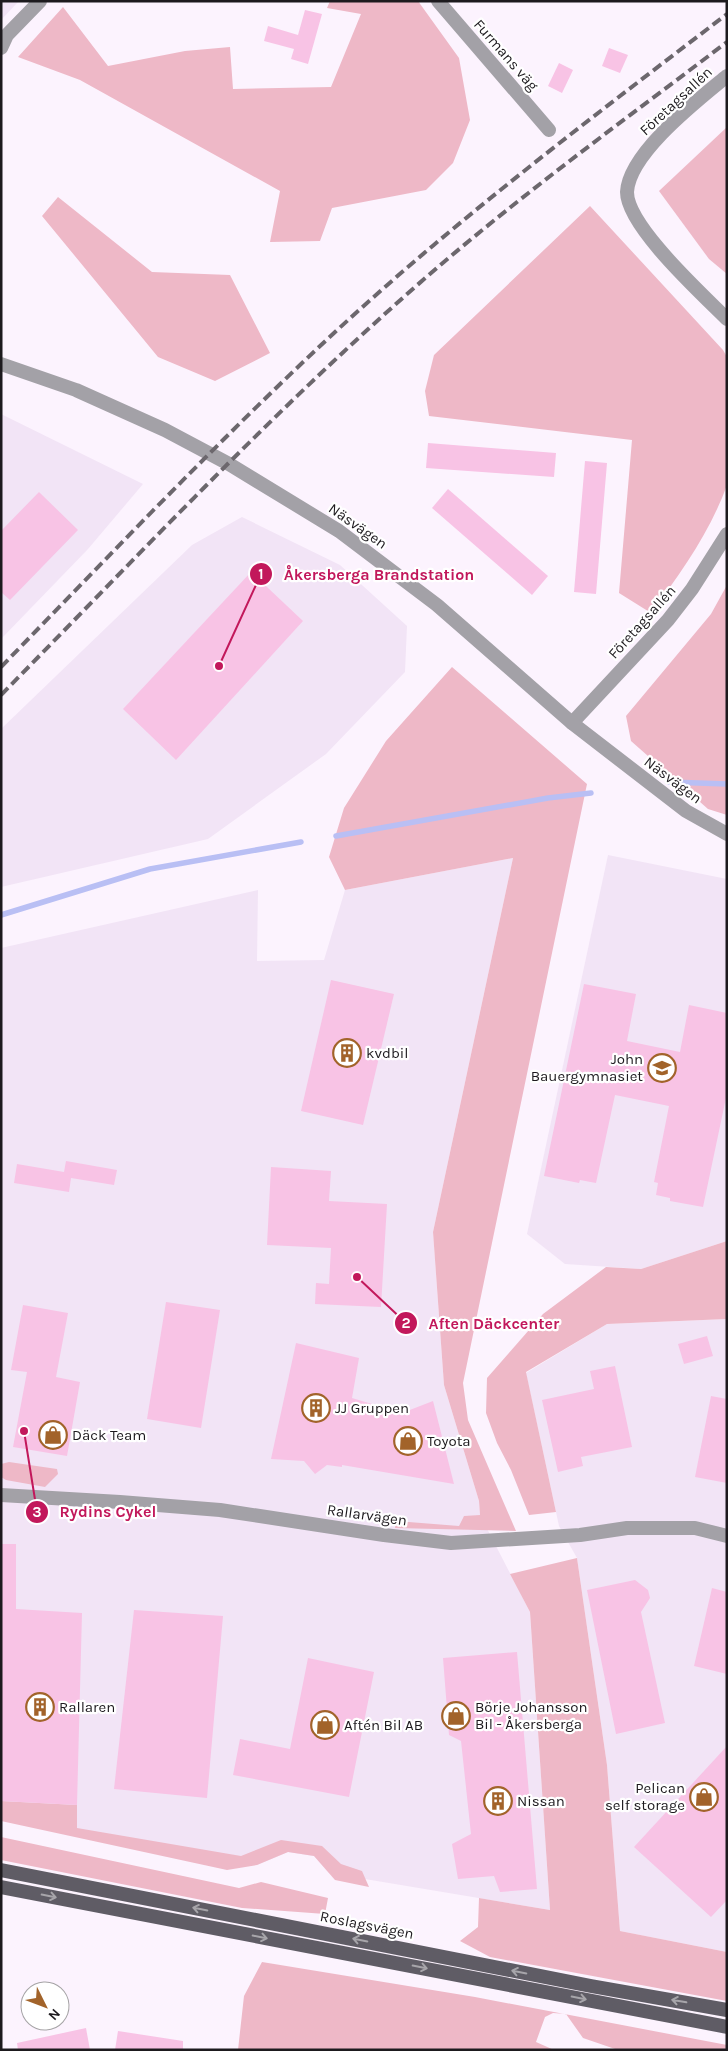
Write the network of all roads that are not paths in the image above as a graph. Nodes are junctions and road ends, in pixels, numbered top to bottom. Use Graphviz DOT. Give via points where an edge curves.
graph roads {
  1 [pos="40,1"];
  2 [pos="438,1"];
  3 [pos="1,48"];
  4 [pos="727,76"];
  5 [pos="549,130"];
  6 [pos="727,319"];
  7 [pos="1,364"];
  8 [pos="727,534"];
  9 [pos="572,723"];
  10 [pos="727,834"];
  11 [pos="1,1495"];
  12 [pos="727,1536"];
  13 [pos="1,1870"];
  14 [pos="1,1887"];
  15 [pos="727,2010"];
  16 [pos="727,2027"];
  1 -- 3 [label="street" via="6,35"];
  2 -- 5 [label="street, Furmans väg"];
  4 -- 6 [label="street, Företagsallén" via="680,115 654,143 637,165 628,192 633,214 651,240"];
  7 -- 9 [label="street, Näsvägen" via="76,390 165,430 237,468 339,531 437,605"];
  8 -- 9 [label="street, Företagsallén" via="692,590 668,620"];
  9 -- 10 [label="street, Näsvägen" via="686,811"];
  11 -- 12 [label="street, Rallarvägen" via="220,1510 451,1543 580,1535 627,1528 695,1528"];
  15 -- 13 [label="main road, Roslagsvägen, one-way"];
  14 -- 16 [label="main road, one-way"];
}
